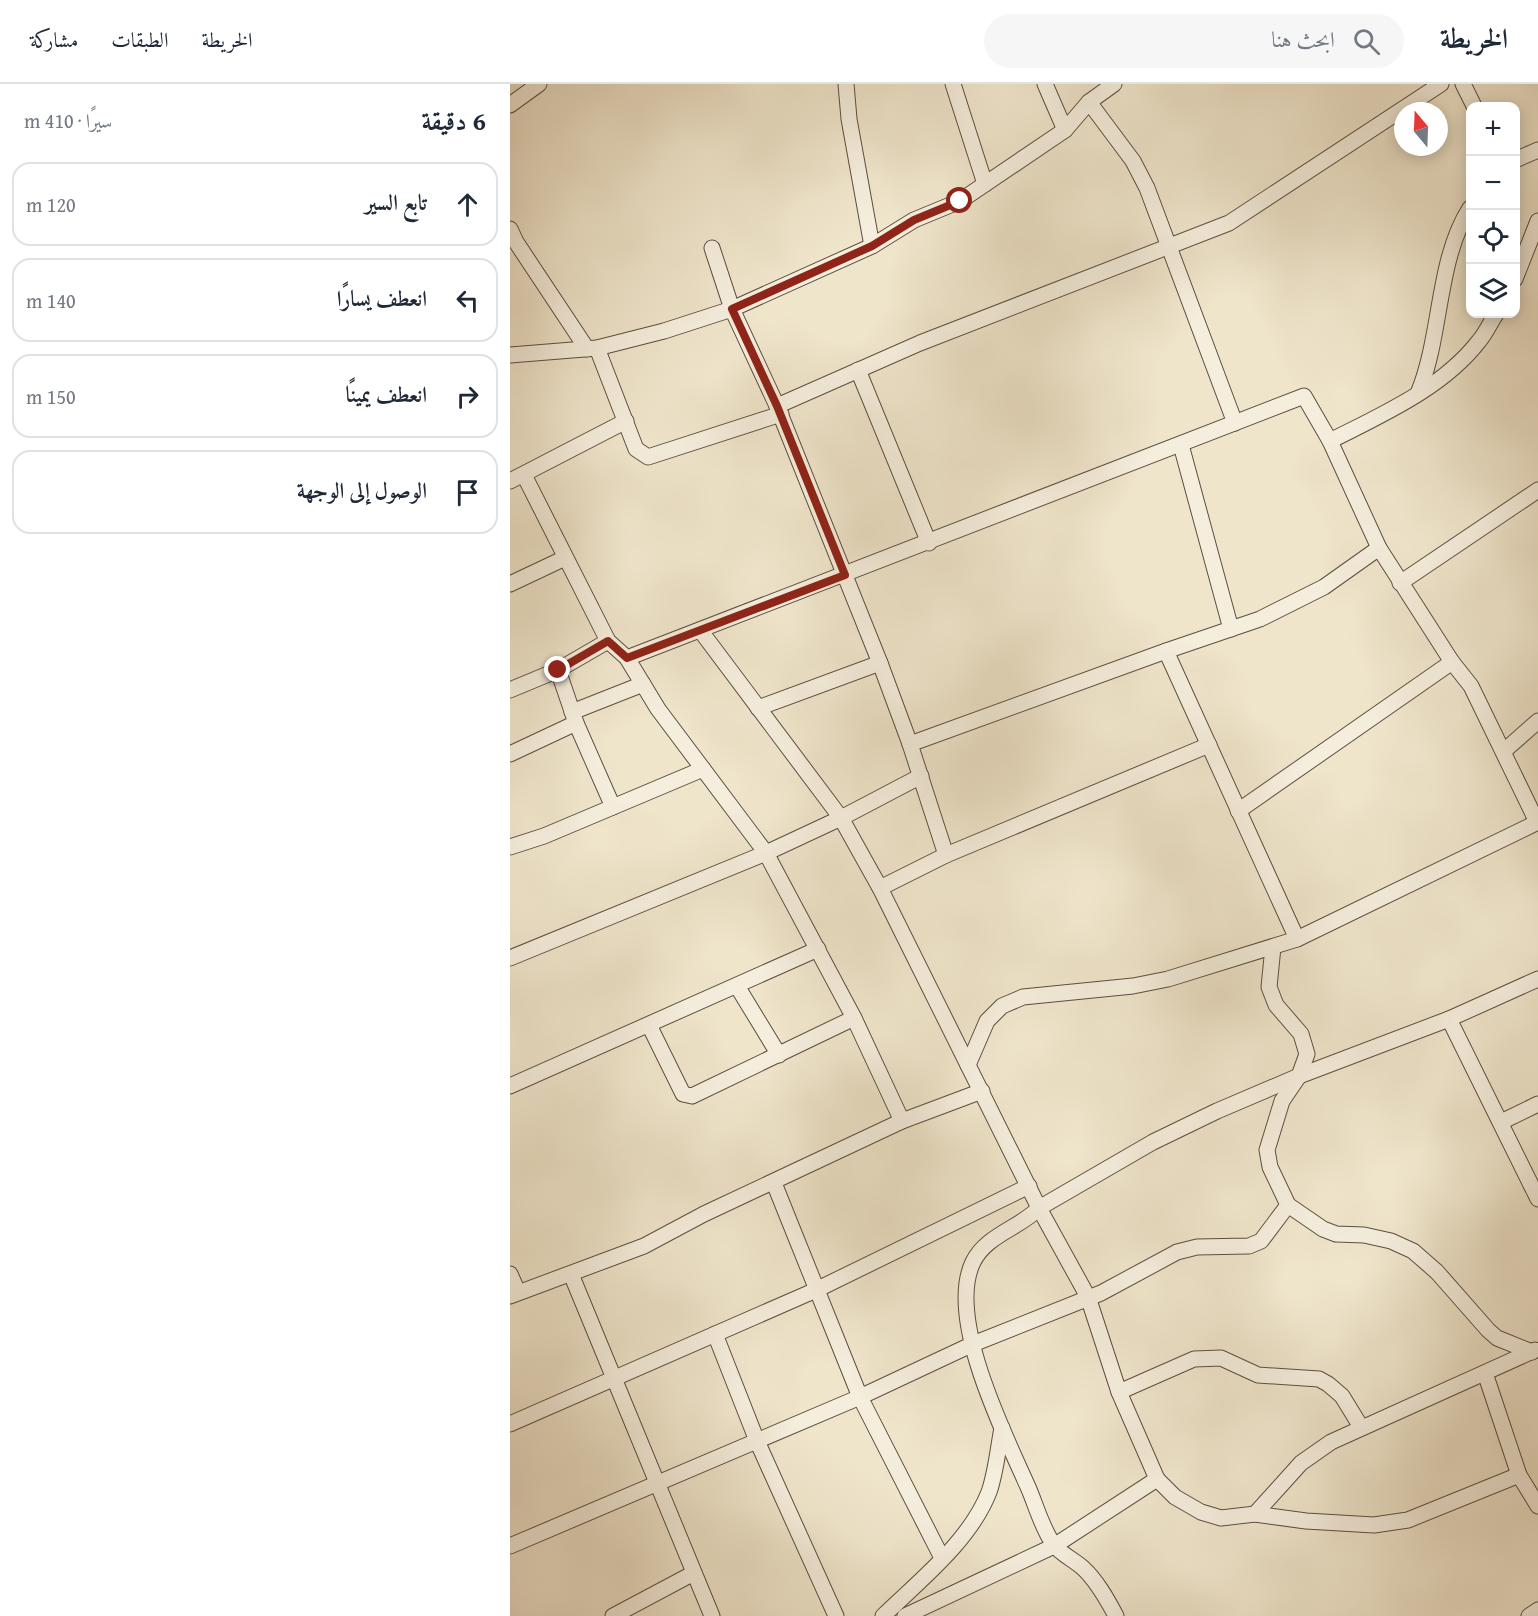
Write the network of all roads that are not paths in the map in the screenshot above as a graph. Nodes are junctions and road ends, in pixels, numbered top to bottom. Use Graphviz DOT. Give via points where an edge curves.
graph roads {
  1 [pos="539,84"];
  2 [pos="846,84"];
  3 [pos="953,84"];
  4 [pos="1045,84"];
  5 [pos="1114,84"];
  6 [pos="1441,84"];
  7 [pos="1463,84"];
  8 [pos="1089,102"];
  9 [pos="1472,102"];
  10 [pos="510,105"];
  11 [pos="1065,130"];
  12 [pos="1538,150"];
  13 [pos="1520,158"];
  14 [pos="985,184"];
  15 [pos="1469,210"];
  16 [pos="1538,221"];
  17 [pos="510,229"];
  18 [pos="872,246"];
  19 [pos="1168,247"];
  20 [pos="712,248"];
  21 [pos="1520,266"];
  22 [pos="732,309"];
  23 [pos="1494,318"];
  24 [pos="592,349"];
  25 [pos="510,355"];
  26 [pos="858,370"];
  27 [pos="1419,391"];
  28 [pos="779,410"];
  29 [pos="626,421"];
  30 [pos="1235,423"];
  31 [pos="1330,441"];
  32 [pos="1181,445"];
  33 [pos="513,479"];
  34 [pos="1538,490"];
  35 [pos="929,543"];
  36 [pos="1379,548"];
  37 [pos="565,558"];
  38 [pos="845,575"];
  39 [pos="1400,583"];
  40 [pos="510,584"];
  41 [pos="1231,629"];
  42 [pos="700,630"];
  43 [pos="608,641"];
  44 [pos="1166,651"];
  45 [pos="627,658"];
  46 [pos="1452,662"];
  47 [pos="880,663"];
  48 [pos="558,670"];
  49 [pos="643,684"];
  50 [pos="510,690"];
  51 [pos="758,708"];
  52 [pos="574,718"];
  53 [pos="1538,721"];
  54 [pos="910,744"];
  55 [pos="1209,745"];
  56 [pos="1504,751"];
  57 [pos="510,754"];
  58 [pos="703,769"];
  59 [pos="921,776"];
  60 [pos="613,807"];
  61 [pos="1238,811"];
  62 [pos="841,818"];
  63 [pos="1538,822"];
  64 [pos="510,847"];
  65 [pos="766,853"];
  66 [pos="946,855"];
  67 [pos="880,888"];
  68 [pos="1297,939"];
  69 [pos="1273,947"];
  70 [pos="818,949"];
  71 [pos="510,958"];
  72 [pos="1538,979"];
  73 [pos="737,986"];
  74 [pos="854,1018"];
  75 [pos="1449,1019"];
  76 [pos="649,1025"];
  77 [pos="779,1055"];
  78 [pos="968,1065"];
  79 [pos="1299,1076"];
  80 [pos="510,1086"];
  81 [pos="982,1091"];
  82 [pos="1538,1104"];
  83 [pos="902,1121"];
  84 [pos="1501,1122"];
  85 [pos="774,1183"];
  86 [pos="1029,1186"];
  87 [pos="1538,1199"];
  88 [pos="1288,1204"];
  89 [pos="1039,1208"];
  90 [pos="510,1274"];
  91 [pos="571,1274"];
  92 [pos="816,1290"];
  93 [pos="514,1294"];
  94 [pos="1088,1297"];
  95 [pos="715,1334"];
  96 [pos="973,1344"];
  97 [pos="1535,1350"];
  98 [pos="1485,1373"];
  99 [pos="614,1378"];
  100 [pos="1119,1392"];
  101 [pos="860,1397"];
  102 [pos="510,1424"];
  103 [pos="1361,1427"];
  104 [pos="1002,1428"];
  105 [pos="757,1442"];
  106 [pos="1519,1475"];
  107 [pos="1157,1479"];
  108 [pos="656,1484"];
  109 [pos="1538,1506"];
  110 [pos="1255,1514"];
  111 [pos="510,1546"];
  112 [pos="1054,1546"];
  113 [pos="942,1558"];
  114 [pos="692,1574"];
  115 [pos="1538,1610"];
  116 [pos="613,1616"];
  117 [pos="712,1616"];
  118 [pos="836,1616"];
  119 [pos="883,1616"];
  120 [pos="905,1616"];
  121 [pos="1116,1616"];
  122 [pos="1529,1616"];
  1 -- 10 [label="street"];
  2 -- 18 [label="street"];
  3 -- 14 [label="street"];
  4 -- 11 [label="street"];
  5 -- 8 [label="street"];
  6 -- 19 [label="street" via="1229,223"];
  7 -- 9 [label="street"];
  8 -- 11 [label="street"];
  8 -- 19 [label="street" via="1133,160 1148,188"];
  11 -- 14 [label="street"];
  12 -- 13 [label="street"];
  14 -- 18 [label="street"];
  15 -- 27 [label="street" via="1446,276 1430,364"];
  16 -- 21 [label="street"];
  17 -- 24 [label="street"];
  18 -- 22 [label="street"];
  19 -- 26 [label="street"];
  19 -- 30 [label="street"];
  20 -- 22 [label="street"];
  22 -- 24 [label="street"];
  22 -- 28 [label="street"];
  23 -- 27 [label="street" via="1479,342 1448,372"];
  24 -- 25 [label="street"];
  24 -- 29 [label="street"];
  26 -- 28 [label="street"];
  26 -- 35 [label="street"];
  27 -- 31 [label="street"];
  28 -- 29 [label="street" via="648,457 636,449"];
  28 -- 38 [label="street"];
  29 -- 33 [label="street"];
  30 -- 31 [label="street" via="1304,396"];
  30 -- 32 [label="street"];
  31 -- 36 [label="street"];
  32 -- 35 [label="street"];
  32 -- 41 [label="street"];
  33 -- 37 [label="street"];
  34 -- 39 [label="street"];
  35 -- 38 [label="street"];
  36 -- 39 [label="street"];
  36 -- 41 [label="street" via="1306,597"];
  37 -- 40 [label="street"];
  37 -- 43 [label="street"];
  38 -- 42 [label="street"];
  38 -- 47 [label="street"];
  39 -- 46 [label="street"];
  41 -- 44 [label="street"];
  42 -- 45 [label="street"];
  42 -- 51 [label="street"];
  43 -- 45 [label="street"];
  43 -- 48 [label="street"];
  44 -- 54 [label="street"];
  44 -- 55 [label="street"];
  45 -- 49 [label="street"];
  46 -- 56 [label="street" via="1464,674"];
  46 -- 61 [label="street"];
  47 -- 51 [label="street"];
  47 -- 54 [label="street"];
  48 -- 50 [label="street"];
  48 -- 52 [label="street"];
  49 -- 52 [label="street"];
  49 -- 58 [label="street"];
  51 -- 62 [label="street"];
  52 -- 57 [label="street"];
  52 -- 60 [label="street"];
  53 -- 56 [label="street"];
  54 -- 59 [label="street"];
  55 -- 61 [label="street"];
  55 -- 66 [label="street"];
  56 -- 63 [label="street"];
  58 -- 60 [label="street"];
  58 -- 65 [label="street"];
  59 -- 62 [label="street"];
  59 -- 66 [label="street"];
  60 -- 64 [label="street"];
  61 -- 68 [label="street"];
  62 -- 65 [label="street"];
  62 -- 67 [label="street"];
  63 -- 68 [label="street"];
  65 -- 70 [label="street"];
  65 -- 71 [label="street"];
  66 -- 67 [label="street"];
  67 -- 78 [label="street"];
  68 -- 69 [label="street"];
  69 -- 78 [label="street" via="1133,986 1023,997 1002,1006 987,1021"];
  69 -- 79 [label="street" via="1269,987 1276,1005 1305,1044 1307,1054"];
  70 -- 73 [label="street"];
  70 -- 74 [label="street"];
  72 -- 75 [label="street"];
  73 -- 76 [label="street"];
  73 -- 77 [label="street"];
  74 -- 77 [label="street"];
  74 -- 83 [label="street"];
  75 -- 79 [label="street"];
  75 -- 84 [label="street"];
  76 -- 77 [label="street" via="684,1094 692,1096"];
  76 -- 80 [label="street"];
  78 -- 81 [label="street"];
  79 -- 88 [label="street" via="1282,1101 1267,1150 1270,1167"];
  79 -- 89 [label="street" via="1153,1142"];
  81 -- 83 [label="street"];
  81 -- 86 [label="street"];
  82 -- 84 [label="street"];
  83 -- 85 [label="street"];
  84 -- 87 [label="street"];
  85 -- 91 [label="street" via="644,1246"];
  85 -- 92 [label="street"];
  86 -- 89 [label="street"];
  86 -- 92 [label="street"];
  88 -- 94 [label="street" via="1261,1240 1249,1246 1197,1247 1177,1252"];
  88 -- 97 [label="street" via="1336,1234 1364,1235 1413,1251 1497,1338"];
  89 -- 94 [label="street"];
  89 -- 96 [label="street" via="990,1242 973,1262 965,1299"];
  90 -- 93 [label="street"];
  91 -- 93 [label="street"];
  91 -- 99 [label="street"];
  92 -- 95 [label="street"];
  92 -- 101 [label="street"];
  94 -- 96 [label="street"];
  94 -- 100 [label="street"];
  95 -- 99 [label="street"];
  95 -- 105 [label="street"];
  96 -- 101 [label="street"];
  96 -- 104 [label="street"];
  97 -- 98 [label="street"];
  98 -- 103 [label="street"];
  98 -- 106 [label="street"];
  99 -- 102 [label="street"];
  99 -- 108 [label="street"];
  100 -- 103 [label="street" via="1194,1359 1221,1358 1258,1375 1319,1379 1342,1396"];
  100 -- 107 [label="street"];
  101 -- 105 [label="street"];
  101 -- 113 [label="street"];
  103 -- 110 [label="street" via="1301,1463"];
  104 -- 112 [label="street"];
  104 -- 113 [label="street" via="985,1500 972,1523"];
  105 -- 108 [label="street"];
  105 -- 118 [label="street"];
  106 -- 109 [label="street"];
  106 -- 110 [label="street" via="1408,1520 1374,1525"];
  107 -- 110 [label="street" via="1175,1497 1201,1512 1221,1518"];
  107 -- 112 [label="street"];
  108 -- 111 [label="street"];
  108 -- 114 [label="street"];
  112 -- 120 [label="street"];
  112 -- 121 [label="street" via="1083,1568 1104,1593"];
  113 -- 119 [label="street"];
  114 -- 116 [label="street"];
  114 -- 117 [label="street"];
  115 -- 122 [label="street"];
}
